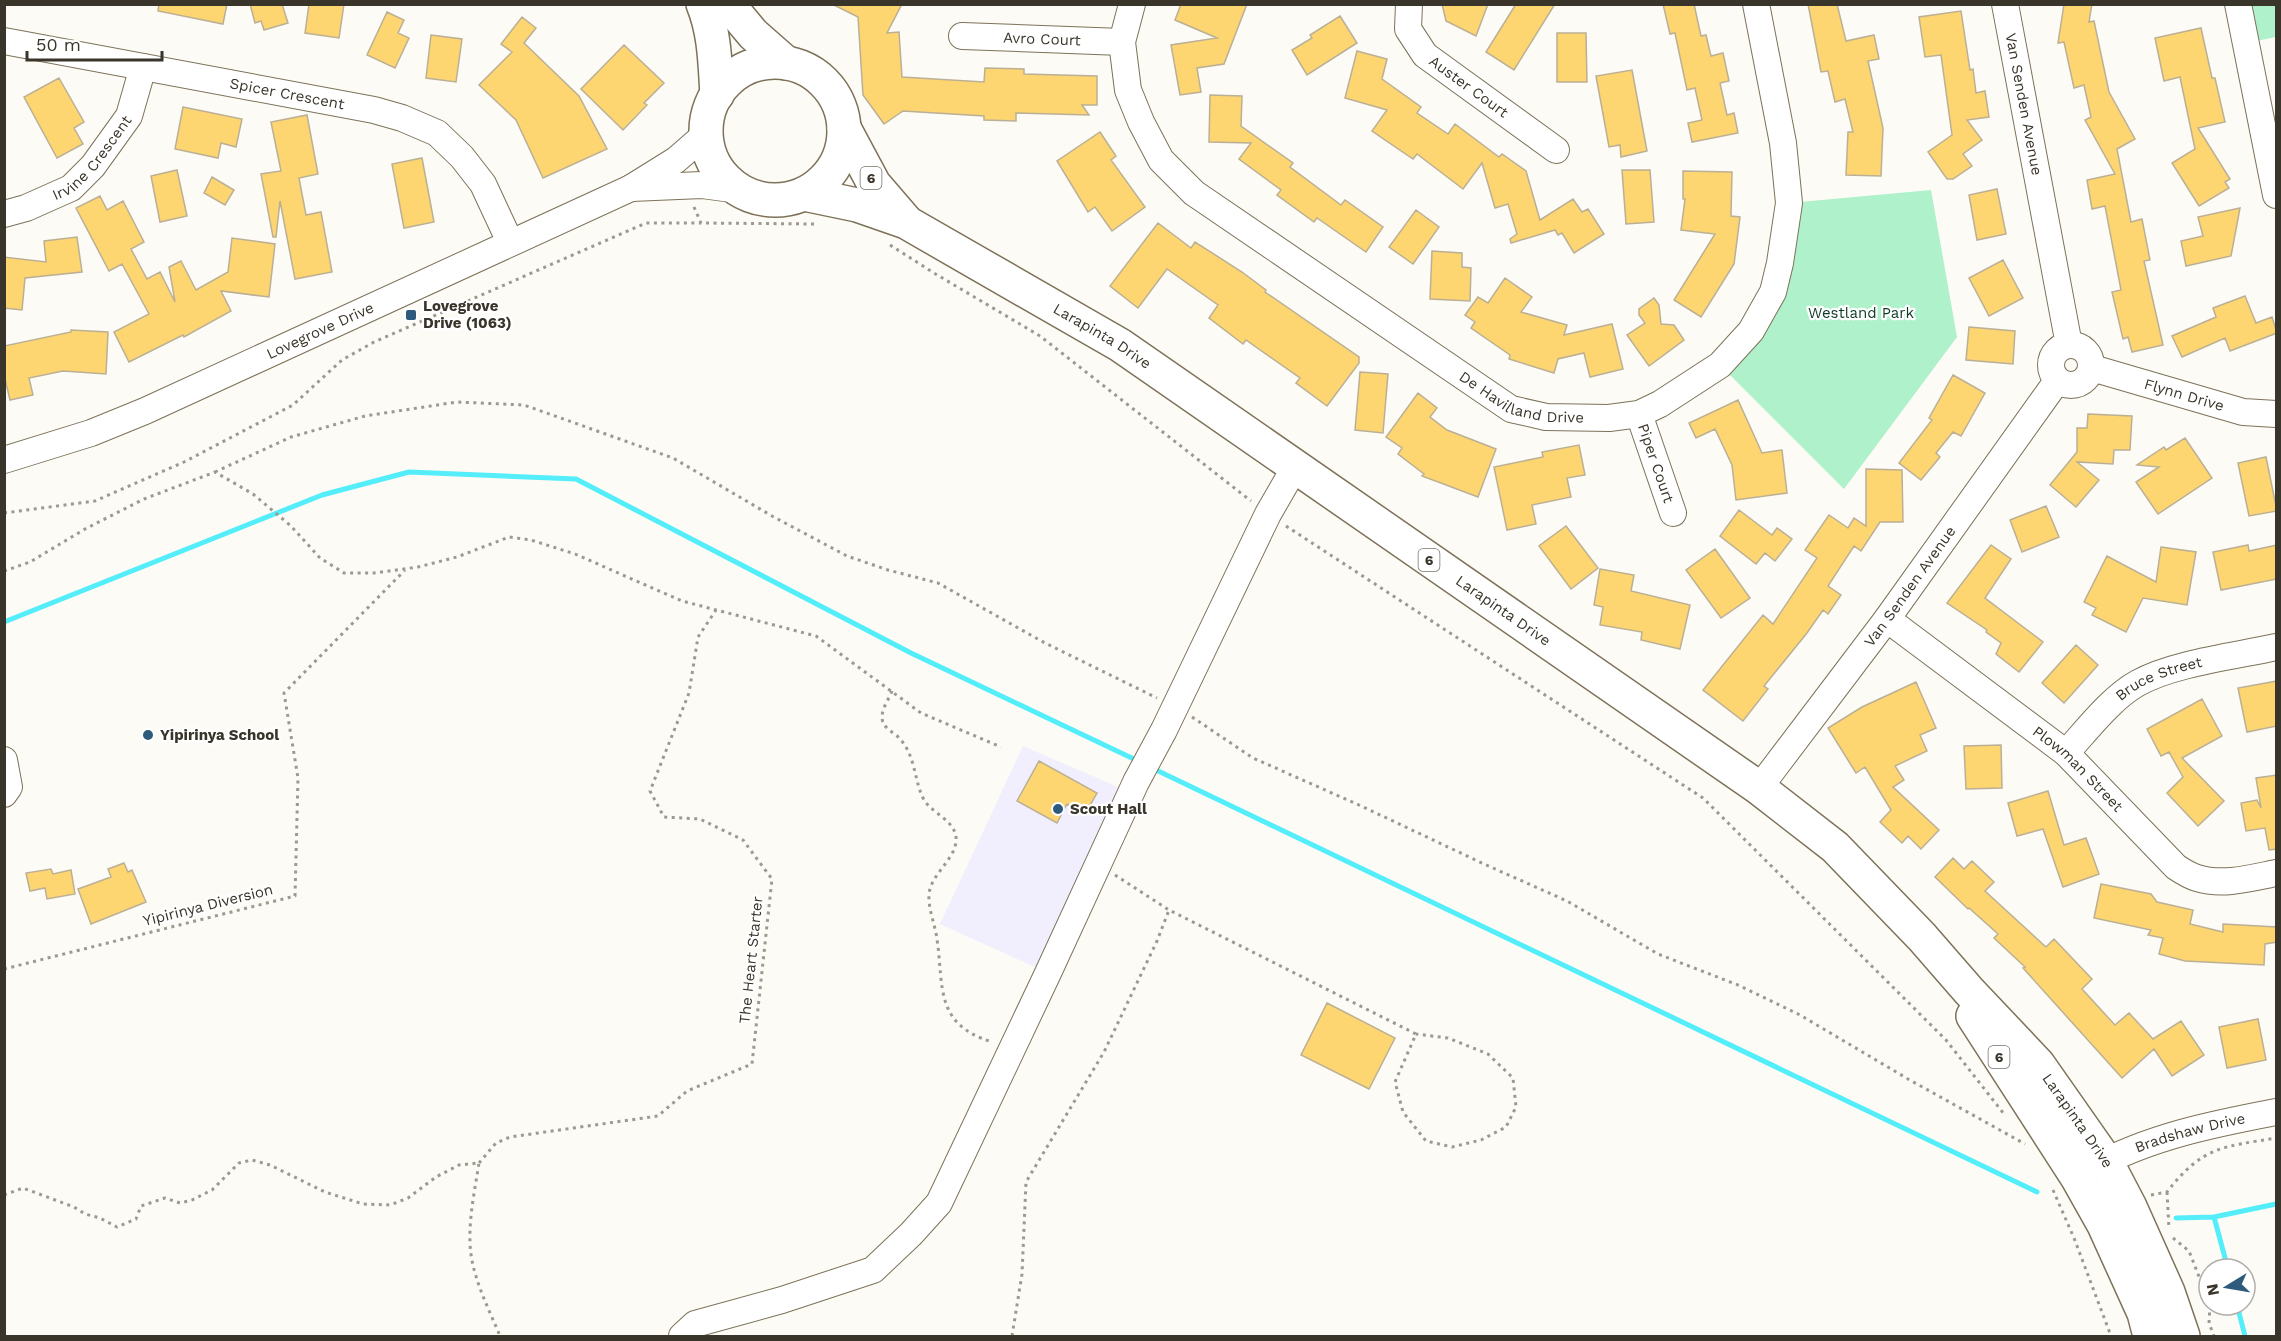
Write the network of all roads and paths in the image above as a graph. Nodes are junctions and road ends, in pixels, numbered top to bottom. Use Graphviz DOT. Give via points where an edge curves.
graph roads {
  1 [pos="703,4"];
  2 [pos="728,4"];
  3 [pos="1132,4"];
  4 [pos="1409,4"];
  5 [pos="1756,4"];
  6 [pos="2005,4"];
  7 [pos="2238,4"];
  8 [pos="962,36"];
  9 [pos="4,41"];
  10 [pos="1122,42"];
  11 [pos="786,63"];
  12 [pos="143,67"];
  13 [pos="717,95"];
  14 [pos="844,128"];
  15 [pos="707,134"];
  16 [pos="1556,150"];
  17 [pos="631,188"];
  18 [pos="2276,189"];
  19 [pos="739,190"];
  20 [pos="804,194"];
  21 [pos="693,205"];
  22 [pos="4,214"];
  23 [pos="701,223"];
  24 [pos="825,224"];
  25 [pos="896,232"];
  26 [pos="510,242"];
  27 [pos="2069,345"];
  28 [pos="2092,368"];
  29 [pos="2057,381"];
  30 [pos="1639,414"];
  31 [pos="2277,414"];
  32 [pos="4,460"];
  33 [pos="1295,467"];
  34 [pos="215,472"];
  35 [pos="4,513"];
  36 [pos="1673,513"];
  37 [pos="1268,514"];
  38 [pos="407,569"];
  39 [pos="4,571"];
  40 [pos="716,610"];
  41 [pos="1887,619"];
  42 [pos="2277,647"];
  43 [pos="892,691"];
  44 [pos="1175,706"];
  45 [pos="1001,747"];
  46 [pos="2066,753"];
  47 [pos="4,760"];
  48 [pos="1759,788"];
  49 [pos="4,794"];
  50 [pos="1098,865"];
  51 [pos="2277,873"];
  52 [pos="1169,910"];
  53 [pos="1922,937"];
  54 [pos="4,969"];
  55 [pos="1416,1034"];
  56 [pos="1013,1048"];
  57 [pos="2277,1112"];
  58 [pos="2008,1119"];
  59 [pos="2022,1137"];
  60 [pos="2277,1138"];
  61 [pos="2106,1161"];
  62 [pos="480,1163"];
  63 [pos="2064,1181"];
  64 [pos="2167,1192"];
  65 [pos="4,1195"];
  66 [pos="2130,1207"];
  67 [pos="2197,1274"];
  68 [pos="2209,1317"];
  69 [pos="500,1336"];
  70 [pos="682,1336"];
  71 [pos="1012,1336"];
  72 [pos="2110,1336"];
  73 [pos="2150,1336"];
  74 [pos="2183,1336"];
  75 [pos="2214,1336"];
  1 -- 13 [label="main road, 6" via="714,52"];
  2 -- 11 [label="main road, 6" via="753,34"];
  3 -- 10 [label="street, De Havilland Drive"];
  4 -- 16 [label="street, Auster Court" via="1408,29 1425,55"];
  5 -- 30 [label="street, De Havilland Drive" via="1783,143 1789,203 1773,292 1751,331 1720,365"];
  6 -- 27 [label="street, Van Senden Avenue"];
  7 -- 18 [label="street"];
  8 -- 10 [label="street, Avro Court"];
  9 -- 12 [label="street, Spicer Crescent"];
  10 -- 30 [label="street, De Havilland Drive" via="1128,90 1141,122 1161,160 1194,193 1510,409 1546,417 1609,418"];
  11 -- 13 [label="main road, 6" via="746,68"];
  11 -- 14 [label="main road, 6" via="811,72 831,91"];
  12 -- 22 [label="street, Irvine Crescent" via="129,116 93,166 71,188"];
  12 -- 26 [label="street, Spicer Crescent" via="374,110 437,133 483,184"];
  13 -- 15 [label="main road, 6"];
  14 -- 20 [label="main road, 6" via="834,167"];
  14 -- 25 [label="main road, Larapinta Drive / 6"];
  15 -- 17 [label="street, Lovegrove Drive" via="676,160"];
  15 -- 19 [label="main road, 6" via="716,166"];
  17 -- 19 [label="street, Lovegrove Drive" via="702,185"];
  17 -- 26 [label="street, Lovegrove Drive"];
  19 -- 20 [label="main road, 6" via="778,200"];
  20 -- 25 [label="main road, Larapinta Drive / 6" via="857,205"];
  21 -- 23 [label="path"];
  23 -- 24 [label="path"];
  23 -- 35 [label="path" via="646,223 374,342 342,360 293,405 184,462 94,501"];
  25 -- 33 [label="main road, Larapinta Drive / 6" via="1120,345"];
  25 -- 37 [label="path" via="934,273 1040,336"];
  26 -- 32 [label="street, Lovegrove Drive" via="145,411 91,433"];
  27 -- 28 [label="street" via="2087,352"];
  27 -- 29 [label="street" via="2055,353 2051,361"];
  28 -- 29 [label="street" via="2081,384"];
  28 -- 31 [label="street, Flynn Drive" via="2243,412"];
  29 -- 41 [label="street, Van Senden Avenue"];
  30 -- 36 [label="street, Piper Court"];
  33 -- 37 [label="street"];
  33 -- 48 [label="main road, Larapinta Drive / 6"];
  34 -- 38 [label="path" via="253,494 291,526 320,558 344,573"];
  34 -- 39 [label="path" via="144,499 30,562"];
  34 -- 44 [label="path" via="291,437 365,416 457,402 524,405 673,458 847,556 938,584 1045,643"];
  37 -- 44 [label="street"];
  37 -- 58 [label="path" via="1703,798 1946,1040"];
  38 -- 40 [label="path" via="457,557 509,537 575,554 682,600"];
  38 -- 54 [label="path, Yipirinya Diversion" via="284,693 298,778 295,896"];
  40 -- 43 [label="path" via="816,636"];
  40 -- 62 [label="path, The Heart Starter" via="698,637 689,693 650,790 664,817 700,819 743,840 772,879 752,1064 687,1090 658,1116 510,1137 496,1143"];
  41 -- 46 [label="street, Plowman Street"];
  41 -- 48 [label="street, Van Senden Avenue"];
  42 -- 46 [label="street, Bruce Street" via="2164,671 2137,683 2100,714"];
  43 -- 45 [label="path" via="921,713"];
  43 -- 56 [label="path" via="882,719 887,729 901,740 913,762 923,799 952,825 956,838 929,894 945,1006 976,1038"];
  44 -- 50 [label="street"];
  44 -- 59 [label="path" via="1253,758 1567,901 1658,954 1738,985 1800,1015 2029,1146"];
  46 -- 51 [label="street, Plowman Street" via="2176,867 2197,878 2217,881"];
  47 -- 49 [label="street" via="9,788"];
  48 -- 53 [label="main road, Larapinta Drive / 6" via="1834,847"];
  50 -- 52 [label="path"];
  50 -- 56 [label="street"];
  52 -- 55 [label="path"];
  52 -- 71 [label="path" via="1104,1052 1026,1182 1022,1274"];
  53 -- 61 [label="main road, Larapinta Drive / 6" via="2038,1064"];
  53 -- 63 [label="main road, Larapinta Drive / 6"];
  55 -- 55 [label="path" via="1395,1082 1403,1112 1426,1141 1452,1147 1481,1140 1506,1128 1515,1107 1513,1077 1488,1053 1448,1038"];
  56 -- 70 [label="street" via="939,1203 873,1270 695,1324"];
  57 -- 61 [label="street, Bradshaw Drive" via="2202,1126"];
  60 -- 64 [label="path" via="2220,1148 2183,1172"];
  61 -- 63 [label="street, Bradshaw Drive"];
  61 -- 66 [label="main road, Larapinta Drive / 6"];
  62 -- 65 [label="path" via="459,1165 408,1198 390,1204 363,1204 252,1160 238,1163 202,1195 180,1203 165,1198 141,1206 136,1219 117,1227 23,1188"];
  62 -- 69 [label="path" via="470,1218 470,1245 475,1272"];
  63 -- 72 [label="path" via="2074,1238"];
  63 -- 73 [label="main road, Larapinta Drive / 6" via="2104,1226 2144,1313"];
  64 -- 66 [label="path" via="2152,1194"];
  64 -- 67 [label="path" via="2169,1231 2188,1251"];
  66 -- 74 [label="main road, Larapinta Drive / 6"];
  68 -- 75 [label="path"];
}
